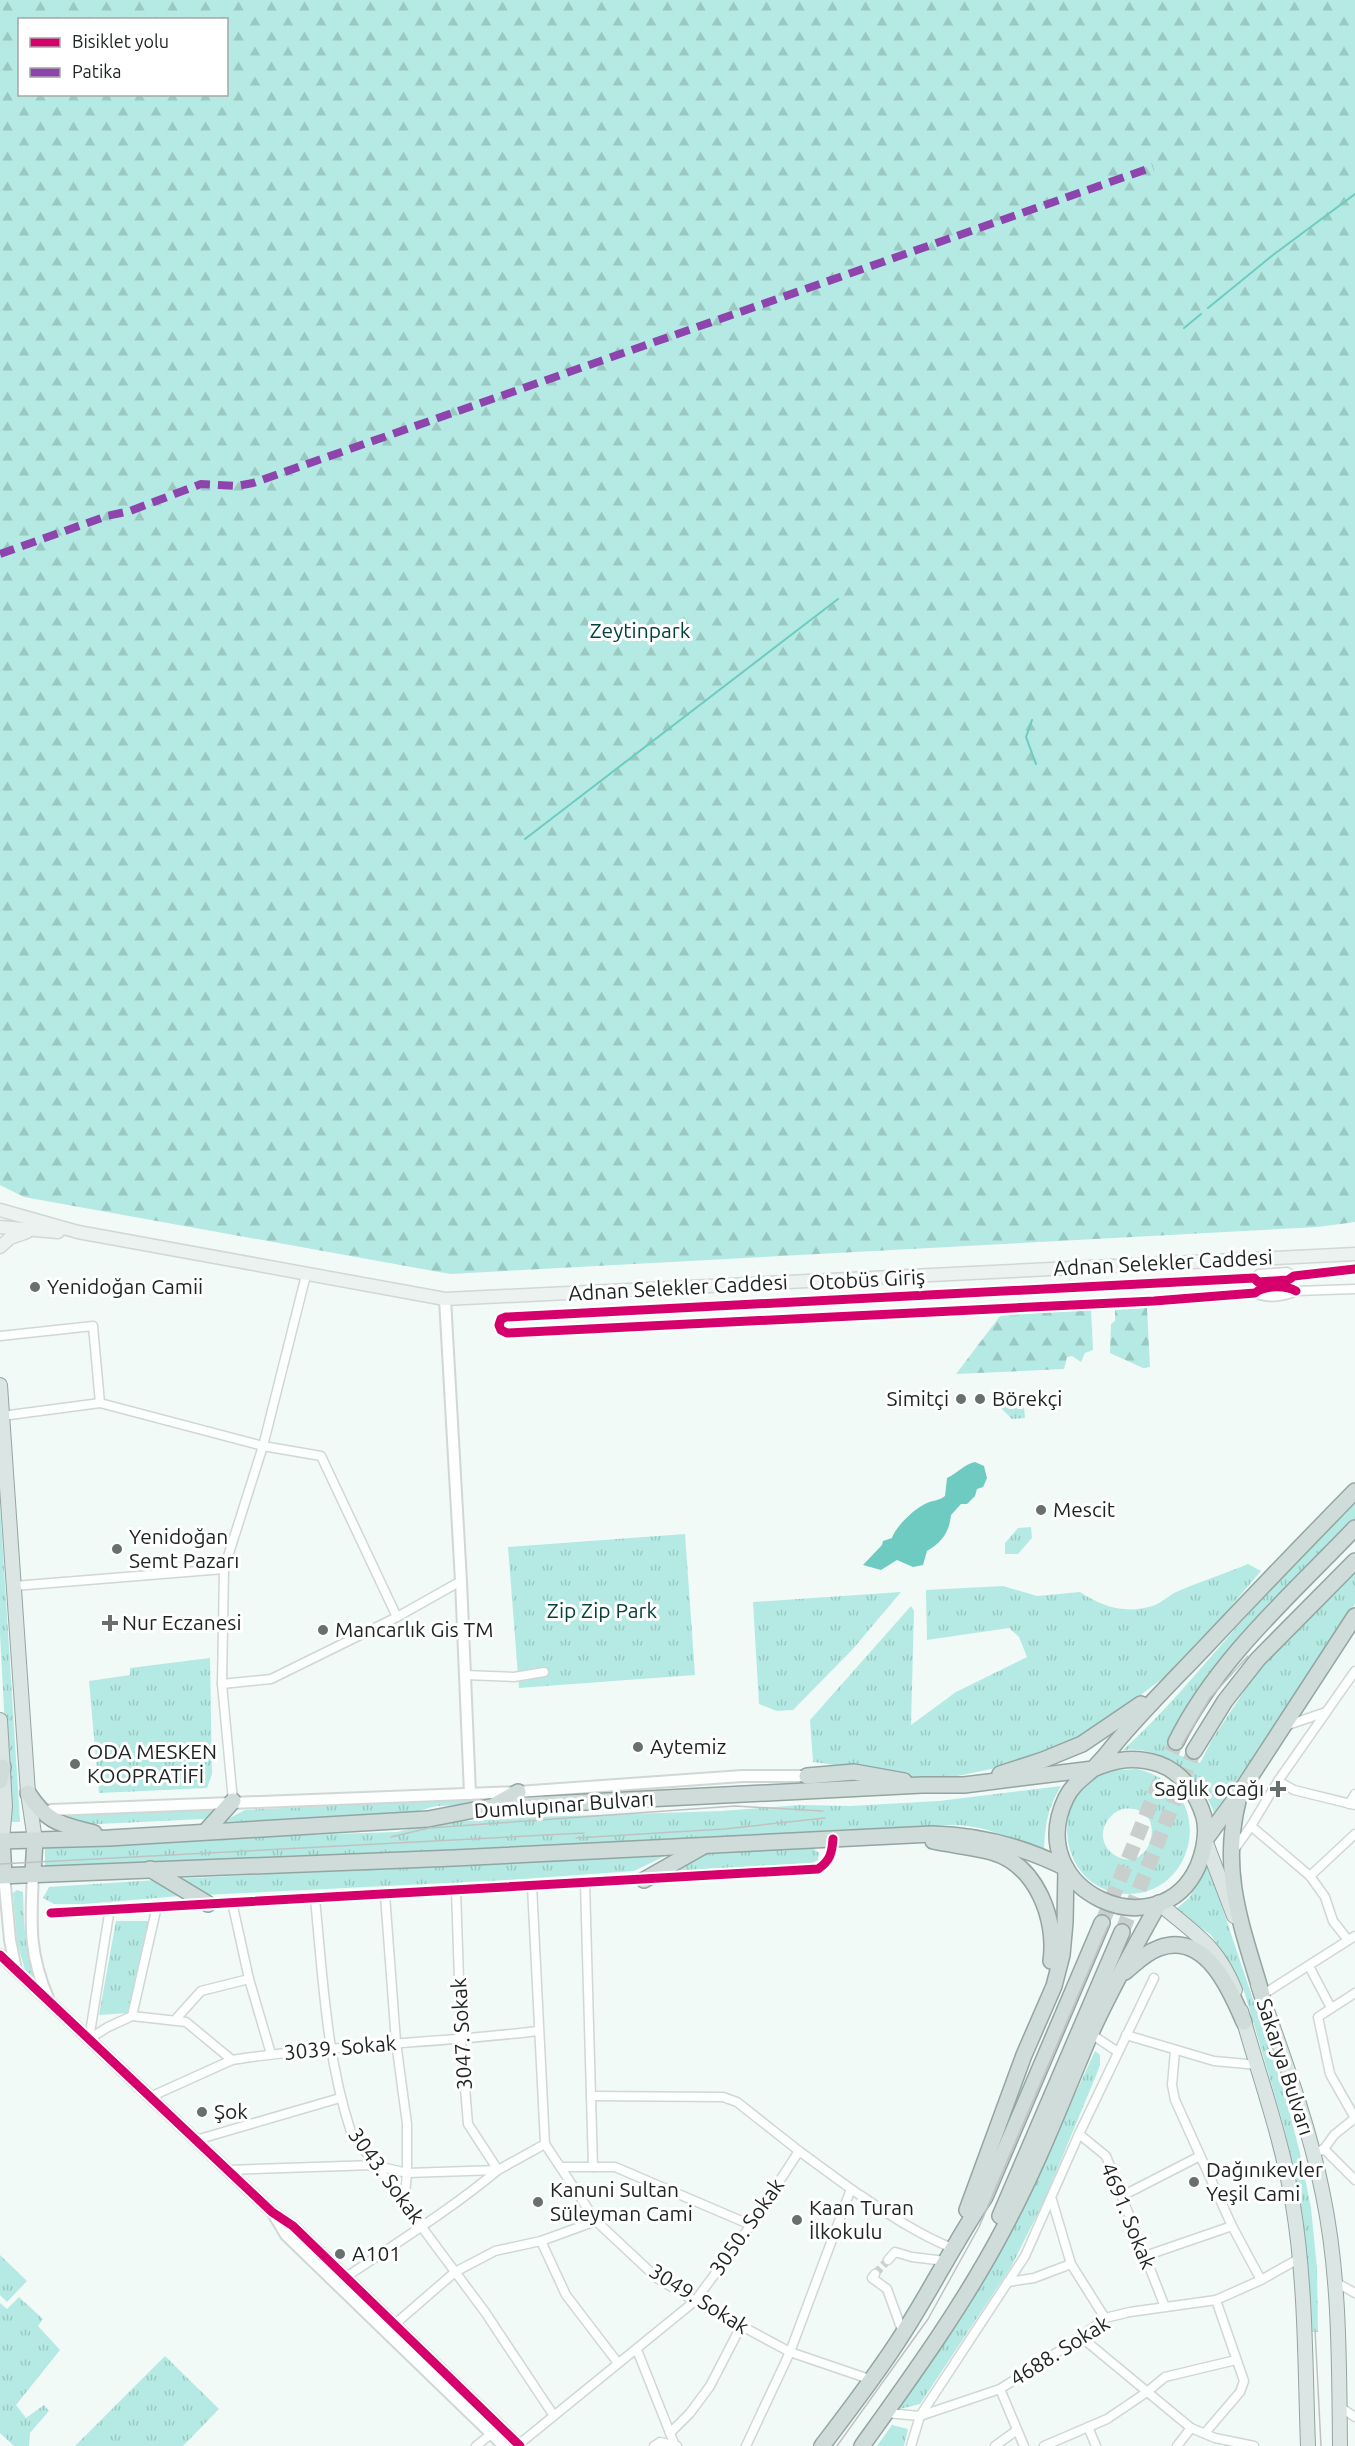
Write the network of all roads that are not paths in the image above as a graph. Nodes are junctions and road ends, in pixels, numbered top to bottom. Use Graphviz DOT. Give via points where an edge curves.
graph roads {
  1 [pos="0,1210"];
  2 [pos="0,1227"];
  3 [pos="31,1231"];
  4 [pos="78,1232"];
  5 [pos="0,1247"];
  6 [pos="1355,1254"];
  7 [pos="1355,1269"];
  8 [pos="306,1275"];
  9 [pos="1355,1289"];
  10 [pos="445,1299"];
  11 [pos="0,1336"];
  12 [pos="0,1385"];
  13 [pos="100,1403"];
  14 [pos="2,1416"];
  15 [pos="264,1446"];
  16 [pos="1355,1491"];
  17 [pos="1355,1528"];
  18 [pos="1355,1561"];
  19 [pos="224,1569"];
  20 [pos="461,1581"];
  21 [pos="14,1586"];
  22 [pos="1355,1616"];
  23 [pos="398,1617"];
  24 [pos="1355,1671"];
  25 [pos="544,1672"];
  26 [pos="465,1675"];
  27 [pos="222,1684"];
  28 [pos="1166,1688"];
  29 [pos="1326,1712"];
  30 [pos="0,1720"];
  31 [pos="1282,1728"];
  32 [pos="1176,1742"];
  33 [pos="1194,1751"];
  34 [pos="1093,1769"];
  35 [pos="1,1774"];
  36 [pos="807,1776"];
  37 [pos="1278,1780"];
  38 [pos="922,1785"];
  39 [pos="964,1785"];
  40 [pos="1241,1791"];
  41 [pos="519,1792"];
  42 [pos="28,1793"];
  43 [pos="470,1794"];
  44 [pos="1355,1794"];
  45 [pos="232,1801"];
  46 [pos="1352,1805"];
  47 [pos="490,1807"];
  48 [pos="51,1810"];
  49 [pos="1251,1826"];
  50 [pos="206,1831"];
  51 [pos="1355,1834"];
  52 [pos="904,1836"];
  53 [pos="109,1838"];
  54 [pos="833,1839"];
  55 [pos="35,1840"];
  56 [pos="1206,1840"];
  57 [pos="1,1841"];
  58 [pos="705,1846"];
  59 [pos="1230,1855"];
  60 [pos="1065,1868"];
  61 [pos="150,1869"];
  62 [pos="33,1873"];
  63 [pos="2,1875"];
  64 [pos="1310,1876"];
  65 [pos="644,1880"];
  66 [pos="585,1883"];
  67 [pos="532,1886"];
  68 [pos="456,1890"];
  69 [pos="385,1895"];
  70 [pos="315,1899"];
  71 [pos="232,1902"];
  72 [pos="1159,1903"];
  73 [pos="208,1904"];
  74 [pos="158,1906"];
  75 [pos="110,1908"];
  76 [pos="7,1911"];
  77 [pos="51,1913"];
  78 [pos="1102,1923"];
  79 [pos="0,1926"];
  80 [pos="1122,1932"];
  81 [pos="1351,1938"];
  82 [pos="0,1954"];
  83 [pos="1309,1966"];
  84 [pos="16,1971"];
  85 [pos="1154,1978"];
  86 [pos="249,1979"];
  87 [pos="1116,1980"];
  88 [pos="1354,1994"];
  89 [pos="1262,1995"];
  90 [pos="51,2004"];
  91 [pos="1331,2008"];
  92 [pos="132,2016"];
  93 [pos="1041,2017"];
  94 [pos="175,2020"];
  95 [pos="1244,2022"];
  96 [pos="538,2031"];
  97 [pos="1091,2034"];
  98 [pos="1126,2035"];
  99 [pos="89,2040"];
  100 [pos="461,2040"];
  101 [pos="396,2042"];
  102 [pos="330,2049"];
  103 [pos="1175,2051"];
  104 [pos="1118,2052"];
  105 [pos="272,2054"];
  106 [pos="232,2060"];
  107 [pos="1258,2065"];
  108 [pos="591,2096"];
  109 [pos="150,2097"];
  110 [pos="340,2098"];
  111 [pos="1355,2118"];
  112 [pos="1078,2134"];
  113 [pos="196,2140"];
  114 [pos="546,2144"];
  115 [pos="799,2151"];
  116 [pos="1319,2152"];
  117 [pos="1200,2156"];
  118 [pos="374,2165"];
  119 [pos="561,2167"];
  120 [pos="593,2167"];
  121 [pos="228,2170"];
  122 [pos="498,2170"];
  123 [pos="407,2173"];
  124 [pos="1355,2180"];
  125 [pos="851,2189"];
  126 [pos="1122,2196"];
  127 [pos="1052,2200"];
  128 [pos="404,2205"];
  129 [pos="272,2212"];
  130 [pos="596,2221"];
  131 [pos="751,2225"];
  132 [pos="1232,2226"];
  133 [pos="423,2228"];
  134 [pos="962,2231"];
  135 [pos="541,2241"];
  136 [pos="948,2254"];
  137 [pos="1145,2256"];
  138 [pos="1300,2258"];
  139 [pos="888,2260"];
  140 [pos="1071,2264"];
  141 [pos="455,2272"];
  142 [pos="875,2274"];
  143 [pos="346,2277"];
  144 [pos="1261,2280"];
  145 [pos="1008,2282"];
  146 [pos="1335,2282"];
  147 [pos="1355,2293"];
  148 [pos="966,2295"];
  149 [pos="1216,2300"];
  150 [pos="695,2301"];
  151 [pos="1165,2307"];
  152 [pos="1105,2318"];
  153 [pos="395,2324"];
  154 [pos="741,2326"];
  155 [pos="903,2333"];
  156 [pos="1081,2337"];
  157 [pos="637,2350"];
  158 [pos="790,2352"];
  159 [pos="1236,2360"];
  160 [pos="618,2363"];
  161 [pos="872,2380"];
  162 [pos="1000,2388"];
  163 [pos="1147,2392"];
  164 [pos="1340,2407"];
  165 [pos="886,2413"];
  166 [pos="554,2416"];
  167 [pos="920,2416"];
  168 [pos="1355,2417"];
  169 [pos="1088,2427"];
  170 [pos="1191,2428"];
  171 [pos="1017,2430"];
  172 [pos="670,2433"];
  173 [pos="1205,2433"];
  174 [pos="491,2434"];
  175 [pos="676,2445"];
  176 [pos="476,2446"];
  177 [pos="504,2446"];
  178 [pos="518,2446"];
  179 [pos="654,2446"];
  180 [pos="746,2446"];
  181 [pos="822,2446"];
  182 [pos="862,2446"];
  183 [pos="911,2446"];
  184 [pos="995,2446"];
  185 [pos="1024,2446"];
  186 [pos="1044,2446"];
  187 [pos="1096,2446"];
  188 [pos="1177,2446"];
  189 [pos="1254,2446"];
  190 [pos="1308,2446"];
  191 [pos="1340,2446"];
  1 -- 4 [label="main road, Adnan Selekler Caddesi"];
  2 -- 3 [label="main road, Adnan Selekler Caddesi"];
  3 -- 4 [label="main road, Adnan Selekler Caddesi"];
  3 -- 5 [label="main road, Adnan Selekler Caddesi" via="10,1238"];
  4 -- 8 [label="main road, Adnan Selekler Caddesi"];
  6 -- 10 [label="main road, Adnan Selekler Caddesi"];
  7 -- 9 [label="street, Otobüs Giriş" via="1294,1276 1287,1272 1259,1274 1254,1278 506,1317 499,1325 507,1332"];
  8 -- 10 [label="main road, Adnan Selekler Caddesi"];
  8 -- 15 [label="street"];
  10 -- 20 [label="street"];
  11 -- 13 [label="street" via="93,1326"];
  12 -- 14 [label="main road"];
  13 -- 14 [label="street"];
  13 -- 15 [label="street"];
  14 -- 21 [label="main road"];
  15 -- 19 [label="street"];
  15 -- 23 [label="street" via="321,1456"];
  16 -- 28 [label="highway"];
  17 -- 32 [label="highway" via="1208,1688"];
  18 -- 33 [label="highway" via="1258,1659 1225,1701"];
  19 -- 21 [label="street"];
  19 -- 27 [label="street"];
  20 -- 23 [label="street"];
  20 -- 26 [label="street"];
  21 -- 42 [label="main road"];
  22 -- 31 [label="highway"];
  23 -- 27 [label="street" via="271,1679"];
  24 -- 29 [label="street"];
  25 -- 26 [label="street" via="514,1677"];
  26 -- 43 [label="street"];
  27 -- 45 [label="street"];
  28 -- 34 [label="highway"];
  28 -- 39 [label="highway" via="1082,1744"];
  29 -- 31 [label="street"];
  29 -- 37 [label="street"];
  30 -- 35 [label="main road"];
  31 -- 40 [label="highway"];
  34 -- 39 [label="highway, Dumlupınar Bulvarı"];
  34 -- 56 [label="highway" via="1127,1759 1145,1760 1178,1775 1191,1788 1202,1813"];
  34 -- 60 [label="highway" via="1078,1781 1060,1813 1057,1832"];
  35 -- 57 [label="main road" via="5,1817"];
  36 -- 38 [label="highway" via="854,1772"];
  36 -- 41 [label="street" via="731,1776"];
  37 -- 46 [label="street" via="1294,1790"];
  37 -- 49 [label="street"];
  38 -- 39 [label="highway, Dumlupınar Bulvarı"];
  38 -- 47 [label="highway, Dumlupınar Bulvarı"];
  40 -- 56 [label="highway"];
  40 -- 59 [label="highway"];
  41 -- 43 [label="street"];
  41 -- 47 [label="highway"];
  42 -- 53 [label="highway" via="40,1812 55,1822"];
  42 -- 55 [label="main road"];
  43 -- 45 [label="street"];
  44 -- 46 [label="street"];
  45 -- 48 [label="street"];
  45 -- 50 [label="highway"];
  47 -- 50 [label="highway, Dumlupınar Bulvarı" via="428,1819"];
  49 -- 59 [label="street"];
  49 -- 64 [label="street"];
  50 -- 53 [label="highway, Dumlupınar Bulvarı"];
  51 -- 64 [label="street"];
  52 -- 54 [label="highway"];
  52 -- 60 [label="highway" via="960,1834 1004,1842"];
  52 -- 93 [label="highway" via="994,1852 1015,1864 1027,1877 1047,1912 1053,1947"];
  53 -- 55 [label="highway, Dumlupınar Bulvarı"];
  54 -- 58 [label="highway"];
  54 -- 65 [label="street" via="832,1854 818,1869"];
  55 -- 57 [label="highway, Dumlupınar Bulvarı"];
  55 -- 62 [label="highway"];
  56 -- 72 [label="highway" via="1191,1878"];
  56 -- 89 [label="main road, Sakarya Bulvarı"];
  57 -- 63 [label="highway"];
  58 -- 61 [label="highway"];
  58 -- 65 [label="highway"];
  59 -- 89 [label="highway" via="1238,1909"];
  60 -- 72 [label="highway" via="1078,1886 1096,1899 1138,1908"];
  60 -- 93 [label="highway" via="1062,1955"];
  61 -- 62 [label="highway"];
  61 -- 73 [label="highway"];
  62 -- 63 [label="highway"];
  62 -- 90 [label="street" via="30,1925 34,1959"];
  63 -- 76 [label="street"];
  64 -- 81 [label="street" via="1325,1897 1333,1921"];
  65 -- 66 [label="street"];
  66 -- 67 [label="street"];
  66 -- 108 [label="street"];
  67 -- 68 [label="street"];
  67 -- 96 [label="street, 3049. Sokak"];
  68 -- 69 [label="street"];
  68 -- 100 [label="street, 3047. Sokak"];
  69 -- 70 [label="street"];
  69 -- 101 [label="street"];
  70 -- 71 [label="street"];
  70 -- 102 [label="street, 3043. Sokak"];
  71 -- 73 [label="street"];
  71 -- 86 [label="street"];
  72 -- 87 [label="highway"];
  72 -- 95 [label="main road, Sakarya Bulvarı" via="1206,1941 1217,1956 1227,1970"];
  73 -- 74 [label="street"];
  74 -- 75 [label="street"];
  74 -- 92 [label="street"];
  75 -- 77 [label="street"];
  75 -- 99 [label="street"];
  76 -- 79 [label="street"];
  76 -- 84 [label="street"];
  78 -- 134 [label="highway" via="984,2197"];
  80 -- 148 [label="highway"];
  81 -- 83 [label="street"];
  82 -- 84 [label="street"];
  83 -- 89 [label="street"];
  83 -- 91 [label="street"];
  84 -- 90 [label="street"];
  85 -- 98 [label="street"];
  86 -- 94 [label="street" via="201,1991"];
  86 -- 105 [label="street"];
  87 -- 95 [label="highway" via="1145,1955 1159,1948 1182,1945 1202,1955 1221,1975"];
  87 -- 97 [label="highway"];
  88 -- 91 [label="street"];
  89 -- 116 [label="main road, Sakarya Bulvarı"];
  90 -- 99 [label="street"];
  91 -- 111 [label="street" via="1318,2017 1330,2074"];
  92 -- 94 [label="street"];
  92 -- 99 [label="street"];
  93 -- 134 [label="highway"];
  94 -- 106 [label="street" via="186,2022"];
  95 -- 107 [label="main road, Sakarya Bulvarı"];
  96 -- 100 [label="street, 3039. Sokak"];
  96 -- 114 [label="street, 3049. Sokak"];
  97 -- 104 [label="street"];
  97 -- 148 [label="highway" via="1037,2163"];
  98 -- 103 [label="street"];
  98 -- 104 [label="street"];
  99 -- 109 [label="street"];
  100 -- 101 [label="street, 3039. Sokak"];
  100 -- 122 [label="street, 3047. Sokak" via="468,2124"];
  101 -- 102 [label="street, 3039. Sokak"];
  101 -- 123 [label="street" via="406,2124"];
  102 -- 105 [label="street, 3039. Sokak"];
  102 -- 110 [label="street, 3043. Sokak"];
  103 -- 107 [label="street" via="1214,2061"];
  103 -- 117 [label="street" via="1174,2100"];
  104 -- 112 [label="street"];
  105 -- 106 [label="street, 3039. Sokak"];
  106 -- 109 [label="street, 3039. Sokak"];
  107 -- 138 [label="main road, Sakarya Bulvarı" via="1285,2164"];
  108 -- 115 [label="street" via="723,2097 737,2102"];
  108 -- 120 [label="street"];
  109 -- 113 [label="street"];
  110 -- 113 [label="street"];
  110 -- 118 [label="street, 3043. Sokak" via="351,2132"];
  111 -- 116 [label="street"];
  112 -- 126 [label="street, 4691. Sokak" via="1106,2156"];
  112 -- 127 [label="street"];
  113 -- 121 [label="street"];
  114 -- 119 [label="street, 3049. Sokak"];
  114 -- 122 [label="street"];
  115 -- 125 [label="street"];
  115 -- 131 [label="street, 3050. Sokak"];
  116 -- 124 [label="street"];
  116 -- 146 [label="main road, Sakarya Bulvarı"];
  117 -- 126 [label="street"];
  117 -- 132 [label="street"];
  118 -- 121 [label="street"];
  118 -- 123 [label="street"];
  118 -- 128 [label="street, 3043. Sokak"];
  119 -- 120 [label="street"];
  119 -- 130 [label="street, 3049. Sokak"];
  120 -- 131 [label="street" via="615,2167"];
  121 -- 129 [label="street"];
  122 -- 123 [label="street"];
  122 -- 133 [label="street"];
  123 -- 128 [label="street"];
  125 -- 136 [label="street"];
  125 -- 158 [label="street"];
  126 -- 137 [label="street, 4691. Sokak"];
  127 -- 140 [label="street"];
  127 -- 145 [label="street"];
  128 -- 133 [label="street, 3043. Sokak"];
  129 -- 143 [label="street" via="293,2226"];
  129 -- 174 [label="street" via="286,2235"];
  130 -- 135 [label="street"];
  130 -- 150 [label="street, 3049. Sokak" via="657,2278"];
  131 -- 150 [label="street, 3050. Sokak"];
  132 -- 137 [label="street"];
  132 -- 144 [label="street"];
  133 -- 141 [label="street, 3043. Sokak"];
  133 -- 143 [label="street"];
  134 -- 136 [label="highway"];
  135 -- 141 [label="street" via="495,2251"];
  135 -- 160 [label="street" via="566,2295"];
  136 -- 139 [label="street" via="912,2257 895,2252"];
  136 -- 155 [label="highway"];
  137 -- 151 [label="street, 4691. Sokak"];
  138 -- 144 [label="street, 4688. Sokak"];
  138 -- 190 [label="main road, Sakarya Bulvarı"];
  140 -- 145 [label="street" via="1034,2278"];
  140 -- 152 [label="street"];
  141 -- 153 [label="street"];
  141 -- 166 [label="street, 3043. Sokak"];
  142 -- 155 [label="street" via="872,2278 886,2289"];
  143 -- 153 [label="street"];
  144 -- 149 [label="street, 4688. Sokak"];
  145 -- 167 [label="street"];
  146 -- 147 [label="street"];
  146 -- 164 [label="main road, Sakarya Bulvarı"];
  148 -- 165 [label="highway"];
  149 -- 151 [label="street, 4688. Sokak"];
  149 -- 159 [label="street"];
  150 -- 154 [label="street, 3049. Sokak"];
  150 -- 157 [label="street, 3050. Sokak"];
  151 -- 152 [label="street, 4688. Sokak"];
  152 -- 156 [label="street, 4688. Sokak"];
  153 -- 178 [label="street"];
  154 -- 158 [label="street, 3049. Sokak"];
  154 -- 172 [label="street" via="710,2386"];
  155 -- 161 [label="highway"];
  156 -- 162 [label="street, 4688. Sokak"];
  156 -- 163 [label="street"];
  157 -- 160 [label="street, 3050. Sokak"];
  157 -- 172 [label="street"];
  158 -- 161 [label="street, 3049. Sokak"];
  158 -- 180 [label="street"];
  159 -- 163 [label="street" via="1165,2377"];
  159 -- 173 [label="street" via="1244,2381 1240,2392"];
  160 -- 166 [label="street, 3050. Sokak"];
  161 -- 181 [label="highway"];
  162 -- 167 [label="street, 4688. Sokak"];
  162 -- 171 [label="street"];
  163 -- 169 [label="street"];
  163 -- 170 [label="street"];
  164 -- 168 [label="street"];
  164 -- 191 [label="main road, Sakarya Bulvarı"];
  165 -- 167 [label="street, 4688. Sokak"];
  165 -- 182 [label="highway"];
  166 -- 178 [label="street, 3050. Sokak"];
  167 -- 183 [label="street"];
  169 -- 186 [label="street"];
  169 -- 187 [label="street"];
  170 -- 173 [label="street"];
  170 -- 188 [label="street"];
  171 -- 184 [label="street"];
  171 -- 185 [label="street"];
  172 -- 175 [label="street"];
  173 -- 189 [label="street"];
  174 -- 176 [label="street"];
  174 -- 177 [label="street"];
  175 -- 179 [label="street" via="660,2442"];
}
